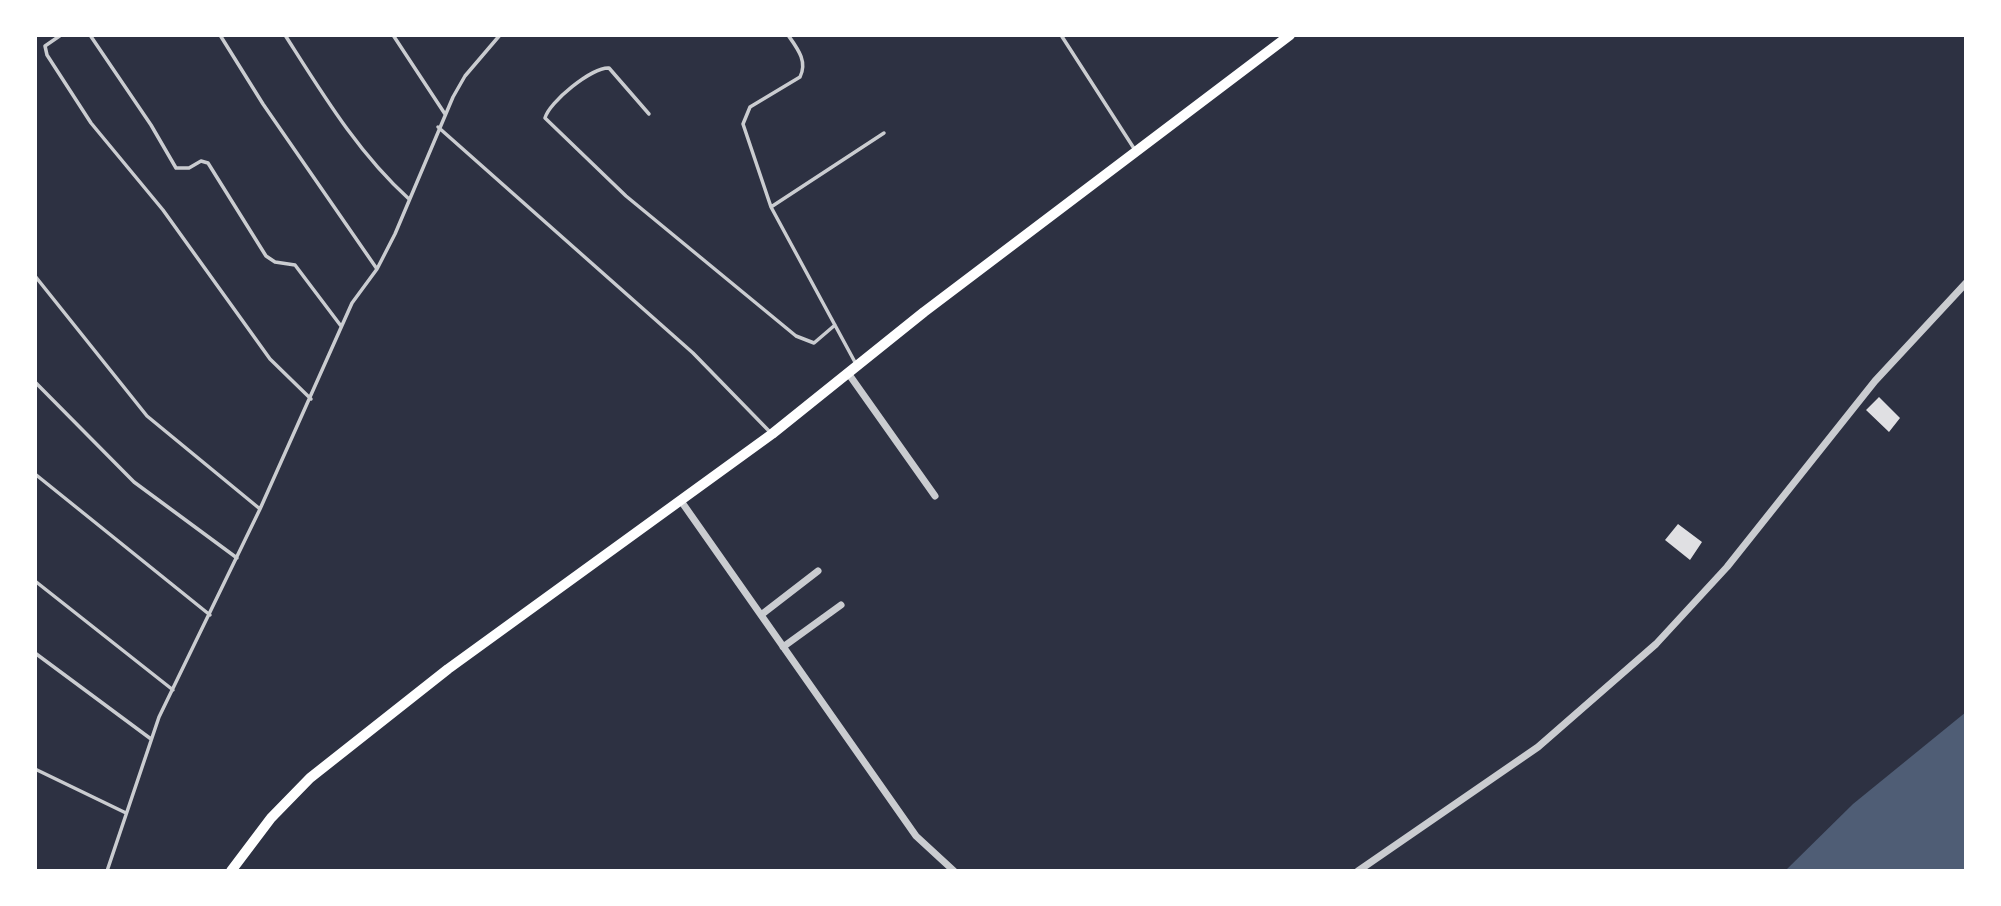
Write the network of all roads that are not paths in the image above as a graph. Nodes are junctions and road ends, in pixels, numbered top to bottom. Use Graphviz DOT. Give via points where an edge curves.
graph roads {
  1 [pos="61,35"];
  2 [pos="90,35"];
  3 [pos="220,35"];
  4 [pos="285,35"];
  5 [pos="393,35"];
  6 [pos="500,35"];
  7 [pos="788,35"];
  8 [pos="1061,35"];
  9 [pos="1290,35"];
  10 [pos="445,114"];
  11 [pos="649,114"];
  12 [pos="438,127"];
  13 [pos="884,133"];
  14 [pos="1136,151"];
  15 [pos="409,200"];
  16 [pos="771,206"];
  17 [pos="377,269"];
  18 [pos="35,276"];
  19 [pos="1966,283"];
  20 [pos="835,325"];
  21 [pos="341,326"];
  22 [pos="853,369"];
  23 [pos="35,382"];
  24 [pos="311,400"];
  25 [pos="772,434"];
  26 [pos="35,474"];
  27 [pos="935,496"];
  28 [pos="681,501"];
  29 [pos="260,509"];
  30 [pos="237,558"];
  31 [pos="818,570"];
  32 [pos="35,581"];
  33 [pos="841,605"];
  34 [pos="211,615"];
  35 [pos="761,615"];
  36 [pos="783,647"];
  37 [pos="35,653"];
  38 [pos="173,690"];
  39 [pos="151,739"];
  40 [pos="35,769"];
  41 [pos="126,813"];
  42 [pos="107,871"];
  43 [pos="232,871"];
  44 [pos="954,871"];
  45 [pos="1358,871"];
  1 -- 24 [label="lane" via="45,46 47,55 91,123 163,210 270,359"];
  2 -- 21 [label="lane" via="176,168 208,163 266,256 295,265"];
  3 -- 17 [label="lane"];
  4 -- 15 [label="lane" via="377,170"];
  5 -- 10 [label="lane"];
  6 -- 10 [label="lane" via="465,76"];
  7 -- 16 [label="lane" via="804,70 800,77 750,107 743,124"];
  8 -- 14 [label="lane"];
  9 -- 14 [label="main road"];
  10 -- 12 [label="lane"];
  11 -- 20 [label="lane" via="604,67 553,104 545,118 626,196 796,336 814,343"];
  12 -- 15 [label="lane"];
  12 -- 25 [label="lane" via="693,352"];
  13 -- 16 [label="lane"];
  14 -- 22 [label="main road"];
  15 -- 17 [label="lane"];
  16 -- 20 [label="lane"];
  17 -- 21 [label="lane"];
  18 -- 29 [label="lane" via="147,415"];
  19 -- 45 [label="street" via="1875,381 1727,567 1656,644 1538,747"];
  20 -- 22 [label="lane"];
  21 -- 24 [label="lane"];
  22 -- 25 [label="main road"];
  22 -- 27 [label="street"];
  23 -- 30 [label="lane" via="134,482"];
  24 -- 29 [label="lane"];
  25 -- 28 [label="main road"];
  26 -- 34 [label="lane"];
  28 -- 35 [label="street"];
  28 -- 43 [label="main road" via="448,669 310,778 271,818"];
  29 -- 30 [label="lane"];
  30 -- 34 [label="lane"];
  31 -- 35 [label="street"];
  32 -- 38 [label="lane"];
  33 -- 36 [label="street"];
  34 -- 38 [label="lane"];
  35 -- 36 [label="street"];
  36 -- 44 [label="street" via="916,836"];
  37 -- 39 [label="lane"];
  38 -- 39 [label="lane"];
  39 -- 41 [label="lane"];
  40 -- 41 [label="lane"];
  41 -- 42 [label="lane"];
}
